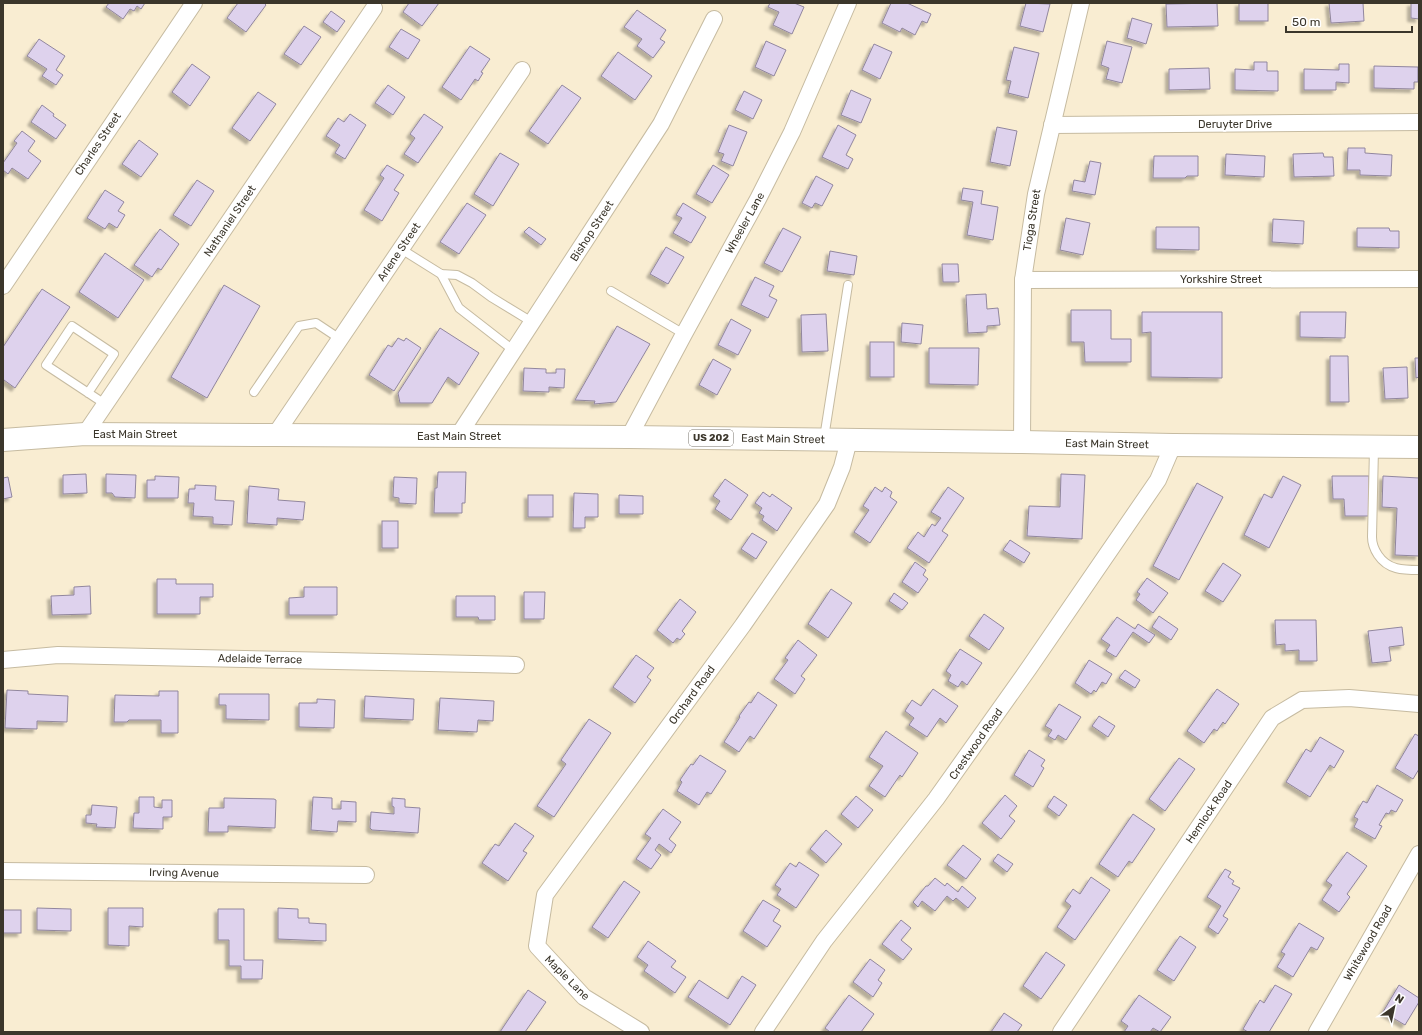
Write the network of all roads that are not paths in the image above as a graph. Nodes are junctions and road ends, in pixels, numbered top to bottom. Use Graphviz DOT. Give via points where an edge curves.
graph roads {
  1 [pos="194,3"];
  2 [pos="848,3"];
  3 [pos="1081,3"];
  4 [pos="374,8"];
  5 [pos="714,19"];
  6 [pos="522,70"];
  7 [pos="1419,122"];
  8 [pos="1052,125"];
  9 [pos="401,249"];
  10 [pos="440,274"];
  11 [pos="1419,279"];
  12 [pos="1023,280"];
  13 [pos="848,285"];
  14 [pos="3,286"];
  15 [pos="611,291"];
  16 [pos="532,322"];
  17 [pos="684,334"];
  18 [pos="340,339"];
  19 [pos="513,350"];
  20 [pos="254,392"];
  21 [pos="88,393"];
  22 [pos="105,404"];
  23 [pos="85,434"];
  24 [pos="275,435"];
  25 [pos="458,436"];
  26 [pos="630,437"];
  27 [pos="3,440"];
  28 [pos="824,440"];
  29 [pos="848,440"];
  30 [pos="1022,442"];
  31 [pos="1173,445"];
  32 [pos="1374,447"];
  33 [pos="1419,447"];
  34 [pos="1419,570"];
  35 [pos="3,660"];
  36 [pos="516,665"];
  37 [pos="1419,704"];
  38 [pos="1419,854"];
  39 [pos="3,871"];
  40 [pos="366,876"];
  41 [pos="537,946"];
  42 [pos="641,1032"];
  43 [pos="763,1032"];
  44 [pos="1061,1032"];
  45 [pos="1317,1032"];
  1 -- 14 [label="street, Charles Street"];
  2 -- 17 [label="street, Wheeler Lane" via="792,132"];
  3 -- 8 [label="street, Tioga Street"];
  4 -- 22 [label="street, Nathaniel Street"];
  5 -- 16 [label="street, Bishop Street" via="661,124"];
  6 -- 9 [label="street, Arlene Street"];
  7 -- 8 [label="street, Deruyter Drive"];
  8 -- 12 [label="street, Tioga Street" via="1036,194"];
  9 -- 10 [label="lane"];
  9 -- 18 [label="street, Arlene Street"];
  10 -- 16 [label="lane" via="457,275"];
  10 -- 19 [label="lane" via="458,308"];
  11 -- 12 [label="street, Yorkshire Street"];
  12 -- 30 [label="street, Tioga Street"];
  13 -- 28 [label="lane"];
  15 -- 17 [label="lane"];
  16 -- 19 [label="street, Bishop Street"];
  17 -- 26 [label="street, Wheeler Lane"];
  18 -- 20 [label="lane" via="316,323 299,326"];
  18 -- 24 [label="street, Arlene Street"];
  19 -- 25 [label="street, Bishop Street"];
  21 -- 21 [label="lane" via="46,365 72,326 114,354"];
  21 -- 22 [label="lane"];
  22 -- 23 [label="street, Nathaniel Street"];
  23 -- 24 [label="highway, East Main Street / US 202"];
  23 -- 27 [label="highway, East Main Street / US 202"];
  24 -- 25 [label="highway, East Main Street / US 202"];
  25 -- 26 [label="highway, East Main Street / US 202"];
  26 -- 28 [label="highway, East Main Street / US 202"];
  28 -- 29 [label="highway, East Main Street / US 202"];
  29 -- 30 [label="highway, East Main Street / US 202"];
  29 -- 41 [label="street, Orchard Road" via="842,467 827,504 743,625 545,895"];
  30 -- 31 [label="highway, East Main Street / US 202"];
  31 -- 32 [label="highway, East Main Street / US 202"];
  31 -- 43 [label="street, Crestwood Road" via="1158,480 1029,668 936,799 824,941"];
  32 -- 33 [label="highway, East Main Street / US 202"];
  32 -- 34 [label="lane" via="1372,542 1385,564 1401,570"];
  35 -- 36 [label="street, Adelaide Terrace" via="58,655"];
  37 -- 44 [label="street, Hemlock Road" via="1349,698 1302,700 1272,718"];
  38 -- 45 [label="street, Whitewood Road"];
  39 -- 40 [label="street, Irving Avenue"];
  41 -- 42 [label="street, Maple Lane" via="584,997"];
}
